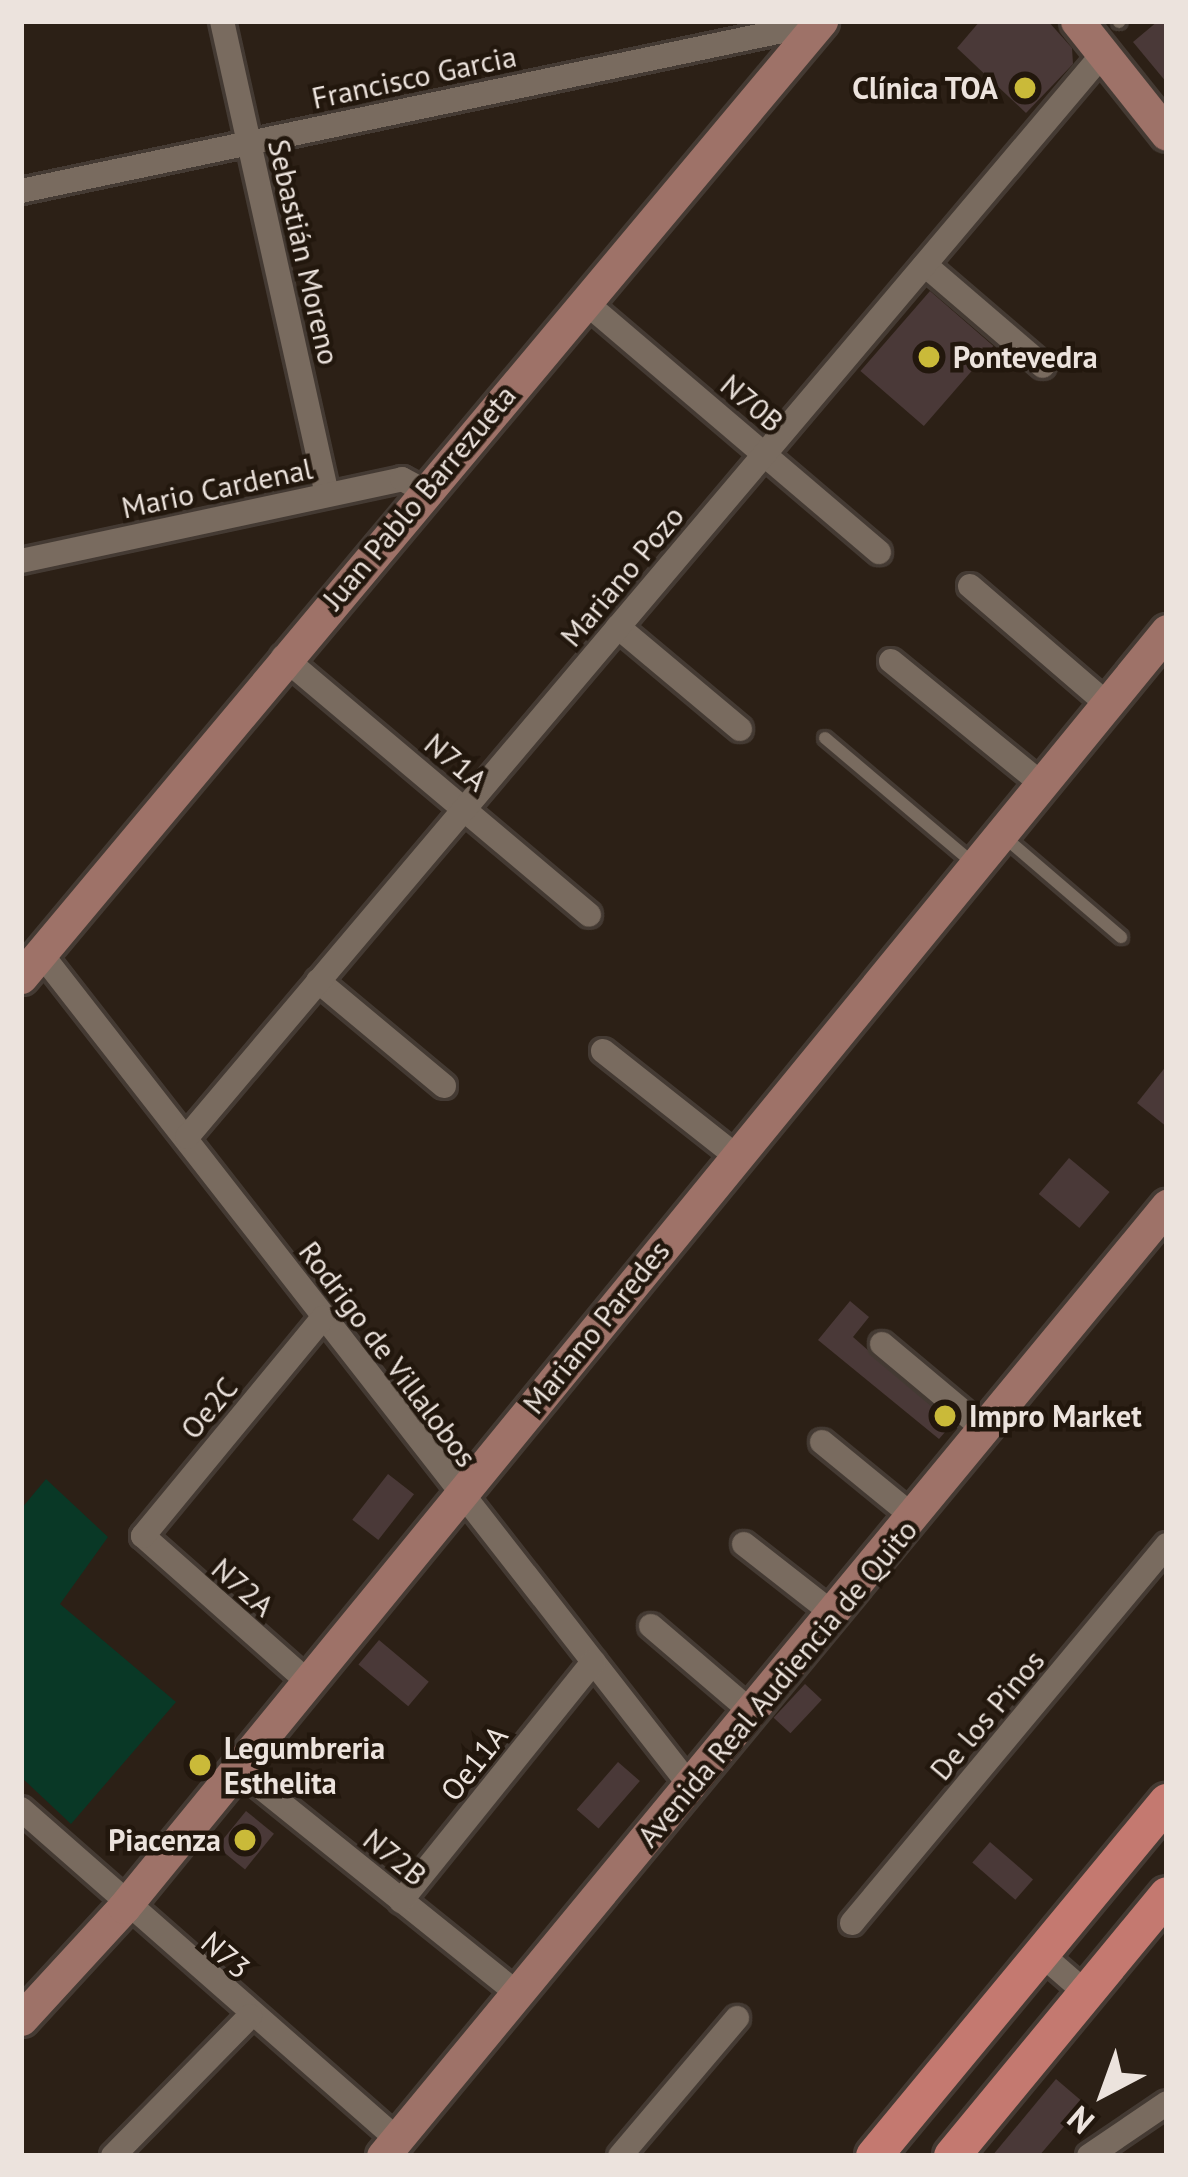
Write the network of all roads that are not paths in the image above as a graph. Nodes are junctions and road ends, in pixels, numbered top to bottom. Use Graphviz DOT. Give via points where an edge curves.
graph roads {
  1 [pos="222,21"];
  2 [pos="1077,21"];
  3 [pos="820,22"];
  4 [pos="1103,54"];
  5 [pos="1167,134"];
  6 [pos="249,142"];
  7 [pos="21,191"];
  8 [pos="925,265"];
  9 [pos="585,302"];
  10 [pos="1043,366"];
  11 [pos="765,454"];
  12 [pos="423,490"];
  13 [pos="327,495"];
  14 [pos="879,552"];
  15 [pos="21,561"];
  16 [pos="970,586"];
  17 [pos="618,627"];
  18 [pos="1164,640"];
  19 [pos="284,657"];
  20 [pos="890,661"];
  21 [pos="1107,704"];
  22 [pos="740,729"];
  23 [pos="825,738"];
  24 [pos="1038,780"];
  25 [pos="465,808"];
  26 [pos="1001,834"];
  27 [pos="975,865"];
  28 [pos="589,915"];
  29 [pos="1120,937"];
  30 [pos="31,966"];
  31 [pos="319,981"];
  32 [pos="603,1052"];
  33 [pos="443,1086"];
  34 [pos="188,1137"];
  35 [pos="736,1156"];
  36 [pos="1167,1206"];
  37 [pos="322,1318"];
  38 [pos="881,1344"];
  39 [pos="986,1431"];
  40 [pos="822,1442"];
  41 [pos="458,1496"];
  42 [pos="915,1518"];
  43 [pos="142,1536"];
  44 [pos="744,1544"];
  45 [pos="1167,1545"];
  46 [pos="835,1616"];
  47 [pos="651,1626"];
  48 [pos="593,1662"];
  49 [pos="307,1681"];
  50 [pos="753,1713"];
  51 [pos="238,1768"];
  52 [pos="691,1787"];
  53 [pos="1167,1802"];
  54 [pos="21,1809"];
  55 [pos="1167,1895"];
  56 [pos="401,1901"];
  57 [pos="124,1906"];
  58 [pos="852,1923"];
  59 [pos="1040,1953"];
  60 [pos="516,1992"];
  61 [pos="1086,1993"];
  62 [pos="250,2016"];
  63 [pos="737,2018"];
  64 [pos="21,2019"];
  65 [pos="1167,2103"];
  66 [pos="1121,2147"];
  67 [pos="391,2148"];
  68 [pos="113,2156"];
  69 [pos="620,2156"];
  70 [pos="874,2156"];
  71 [pos="952,2156"];
  72 [pos="1089,2156"];
  1 -- 6 [label="street, Sebastián Moreno"];
  2 -- 4 [label="main road"];
  3 -- 6 [label="street, Francisco Garcia"];
  3 -- 9 [label="main road, Juan Pablo Barrezueta"];
  4 -- 5 [label="main road"];
  4 -- 8 [label="street, Mariano Pozo"];
  6 -- 7 [label="street, Francisco Garcia"];
  6 -- 13 [label="street, Sebastián Moreno"];
  8 -- 10 [label="street"];
  8 -- 11 [label="street, Mariano Pozo"];
  9 -- 11 [label="street, N70B"];
  9 -- 12 [label="main road, Juan Pablo Barrezueta"];
  11 -- 14 [label="street, N70B"];
  11 -- 17 [label="street, Mariano Pozo"];
  12 -- 13 [label="street, Mario Cardenal" via="401,479"];
  12 -- 19 [label="main road, Juan Pablo Barrezueta"];
  13 -- 15 [label="street, Mario Cardenal"];
  16 -- 21 [label="street"];
  17 -- 22 [label="street"];
  17 -- 25 [label="street, Mariano Pozo"];
  18 -- 21 [label="main road, Mariano Paredes"];
  19 -- 25 [label="street, N71A"];
  19 -- 30 [label="main road, Juan Pablo Barrezueta"];
  20 -- 24 [label="street"];
  21 -- 24 [label="main road, Mariano Paredes"];
  23 -- 27 [label="lane"];
  24 -- 26 [label="main road, Mariano Paredes"];
  25 -- 28 [label="street, N71A"];
  25 -- 31 [label="street, Mariano Pozo"];
  26 -- 27 [label="main road, Mariano Paredes"];
  26 -- 29 [label="lane"];
  27 -- 35 [label="main road, Mariano Paredes"];
  30 -- 34 [label="street, Rodrigo de Villalobos"];
  31 -- 33 [label="street"];
  31 -- 34 [label="street, Mariano Pozo"];
  32 -- 35 [label="street"];
  34 -- 37 [label="street, Rodrigo de Villalobos"];
  35 -- 41 [label="main road, Mariano Paredes"];
  36 -- 39 [label="main road, Avenida Real Audiencia de Quito"];
  37 -- 41 [label="street, Rodrigo de Villalobos"];
  37 -- 43 [label="street, Oe2C"];
  38 -- 39 [label="street"];
  39 -- 42 [label="main road, Avenida Real Audiencia de Quito"];
  40 -- 42 [label="street"];
  41 -- 48 [label="street, Rodrigo de Villalobos"];
  41 -- 49 [label="main road, Mariano Paredes"];
  42 -- 46 [label="main road, Avenida Real Audiencia de Quito"];
  43 -- 49 [label="street, N72A"];
  44 -- 46 [label="street"];
  45 -- 58 [label="street, De los Pinos"];
  46 -- 50 [label="main road, Avenida Real Audiencia de Quito"];
  47 -- 50 [label="street"];
  48 -- 52 [label="street, Rodrigo de Villalobos"];
  48 -- 56 [label="street, Oe11A"];
  49 -- 51 [label="main road, Mariano Paredes"];
  50 -- 52 [label="main road, Avenida Real Audiencia de Quito"];
  51 -- 56 [label="street, N72B"];
  51 -- 57 [label="main road, Mariano Paredes"];
  52 -- 60 [label="main road, Avenida Real Audiencia de Quito"];
  53 -- 59 [label="main road"];
  54 -- 57 [label="street, N73"];
  55 -- 61 [label="main road"];
  56 -- 60 [label="street, N72B"];
  57 -- 62 [label="street, N73"];
  57 -- 64 [label="main road, Mariano Paredes"];
  59 -- 61 [label="street"];
  59 -- 70 [label="main road"];
  60 -- 67 [label="main road, Avenida Real Audiencia de Quito"];
  61 -- 71 [label="main road"];
  62 -- 67 [label="street, N73"];
  62 -- 68 [label="street"];
  63 -- 69 [label="street"];
  65 -- 66 [label="street"];
  66 -- 72 [label="street"];
}
